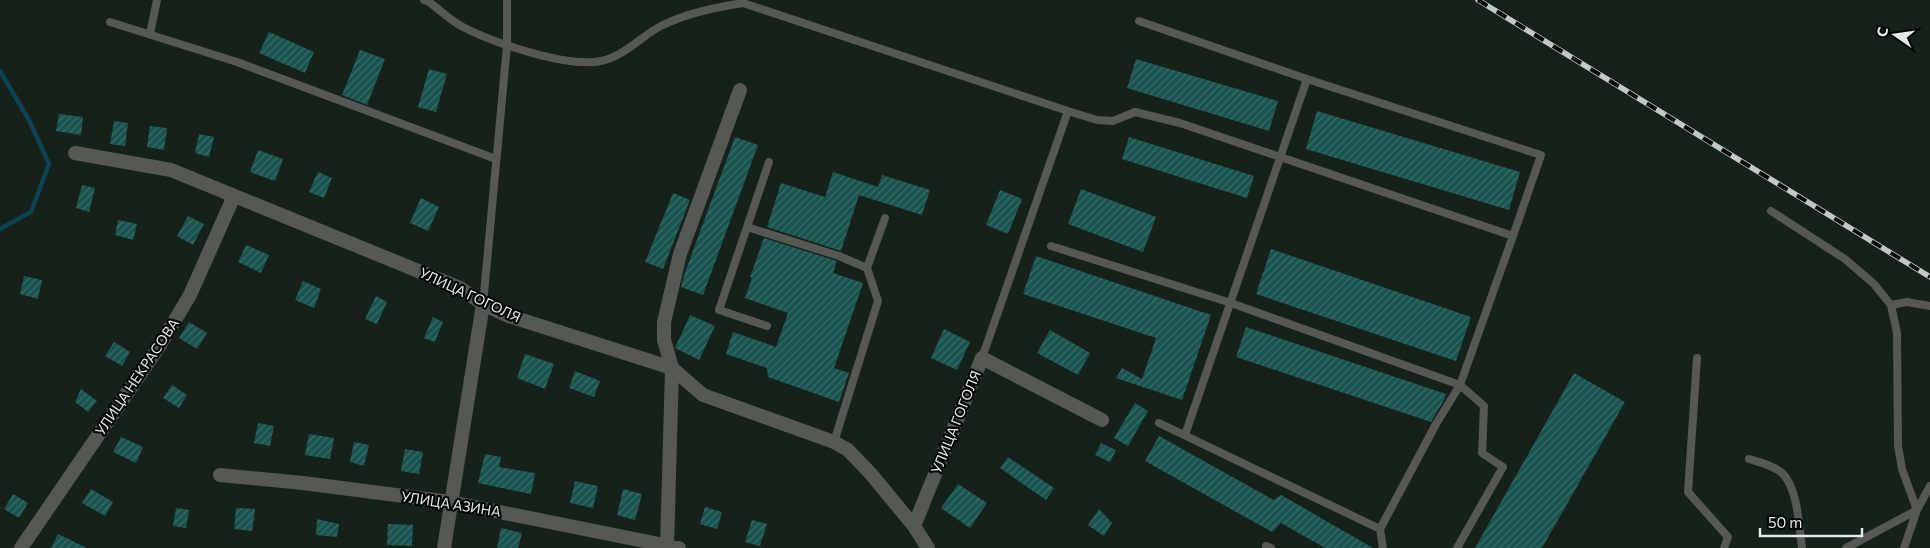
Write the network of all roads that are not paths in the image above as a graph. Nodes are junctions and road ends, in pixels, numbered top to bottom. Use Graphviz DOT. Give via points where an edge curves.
graph roads {
  1 [pos="157,0"];
  2 [pos="424,0"];
  3 [pos="507,0"];
  4 [pos="1139,21"];
  5 [pos="110,22"];
  6 [pos="150,34"];
  7 [pos="507,46"];
  8 [pos="1307,79"];
  9 [pos="740,90"];
  10 [pos="1068,111"];
  11 [pos="75,153"];
  12 [pos="1281,157"];
  13 [pos="496,160"];
  14 [pos="769,162"];
  15 [pos="234,196"];
  16 [pos="1771,212"];
  17 [pos="885,218"];
  18 [pos="747,227"];
  19 [pos="1513,236"];
  20 [pos="1051,246"];
  21 [pos="867,268"];
  22 [pos="1231,303"];
  23 [pos="483,304"];
  24 [pos="1891,305"];
  25 [pos="1930,306"];
  26 [pos="767,326"];
  27 [pos="982,358"];
  28 [pos="1697,358"];
  29 [pos="672,368"];
  30 [pos="1460,385"];
  31 [pos="1102,420"];
  32 [pos="1159,422"];
  33 [pos="1185,435"];
  34 [pos="834,442"];
  35 [pos="1749,459"];
  36 [pos="220,475"];
  37 [pos="1930,486"];
  38 [pos="450,502"];
  39 [pos="1917,510"];
  40 [pos="914,526"];
  41 [pos="1380,529"];
  42 [pos="671,547"];
  43 [pos="20,548"];
  44 [pos="444,548"];
  45 [pos="928,548"];
  46 [pos="1383,548"];
  47 [pos="1457,548"];
  48 [pos="1724,548"];
  49 [pos="1802,548"];
  50 [pos="1846,548"];
  51 [pos="1904,548"];
  1 -- 6 [label="lane"];
  2 -- 7 [label="lane" via="462,26"];
  3 -- 7 [label="lane"];
  4 -- 8 [label="lane"];
  5 -- 6 [label="lane"];
  6 -- 13 [label="lane" via="237,62"];
  7 -- 10 [label="lane" via="577,62 602,61 664,25 743,3"];
  7 -- 13 [label="lane"];
  8 -- 12 [label="lane"];
  8 -- 19 [label="lane" via="1541,155"];
  9 -- 29 [label="street" via="678,262 664,322 664,340"];
  10 -- 12 [label="lane" via="1113,121 1135,112 1147,114"];
  10 -- 27 [label="lane"];
  11 -- 15 [label="street, УЛИЦА ГОГОЛЯ" via="171,170"];
  12 -- 19 [label="lane"];
  12 -- 22 [label="lane"];
  13 -- 23 [label="lane"];
  14 -- 18 [label="lane"];
  15 -- 23 [label="street, УЛИЦА ГОГОЛЯ" via="460,288"];
  15 -- 43 [label="street, УЛИЦА НЕКРАСОВА" via="190,295 160,345"];
  16 -- 24 [label="lane" via="1845,259 1874,284"];
  17 -- 21 [label="lane"];
  18 -- 21 [label="lane"];
  18 -- 26 [label="lane" via="719,310"];
  19 -- 30 [label="lane"];
  20 -- 22 [label="lane"];
  21 -- 34 [label="lane" via="878,301"];
  22 -- 30 [label="lane"];
  22 -- 33 [label="lane"];
  23 -- 29 [label="street, УЛИЦА ГОГОЛЯ"];
  23 -- 38 [label="street"];
  24 -- 25 [label="lane" via="1908,302"];
  24 -- 39 [label="lane" via="1897,333 1898,446 1902,469"];
  27 -- 31 [label="street, УЛИЦА ГОГОЛЯ"];
  27 -- 40 [label="street, УЛИЦА ГОГОЛЯ"];
  28 -- 48 [label="lane" via="1688,492 1728,537"];
  29 -- 34 [label="street, УЛИЦА ГОГОЛЯ" via="703,395"];
  29 -- 42 [label="street"];
  30 -- 41 [label="lane"];
  30 -- 47 [label="lane" via="1484,406 1482,453 1503,467"];
  32 -- 33 [label="lane"];
  33 -- 41 [label="lane"];
  34 -- 40 [label="street, УЛИЦА ГОГОЛЯ" via="848,450"];
  35 -- 49 [label="lane" via="1781,472 1790,482"];
  36 -- 38 [label="street, УЛИЦА АЗИНА"];
  37 -- 39 [label="lane"];
  38 -- 42 [label="street, УЛИЦА АЗИНА"];
  38 -- 44 [label="street"];
  39 -- 50 [label="lane"];
  39 -- 51 [label="lane"];
  40 -- 45 [label="street, УЛИЦА ГОГОЛЯ"];
  41 -- 46 [label="lane"];
}
